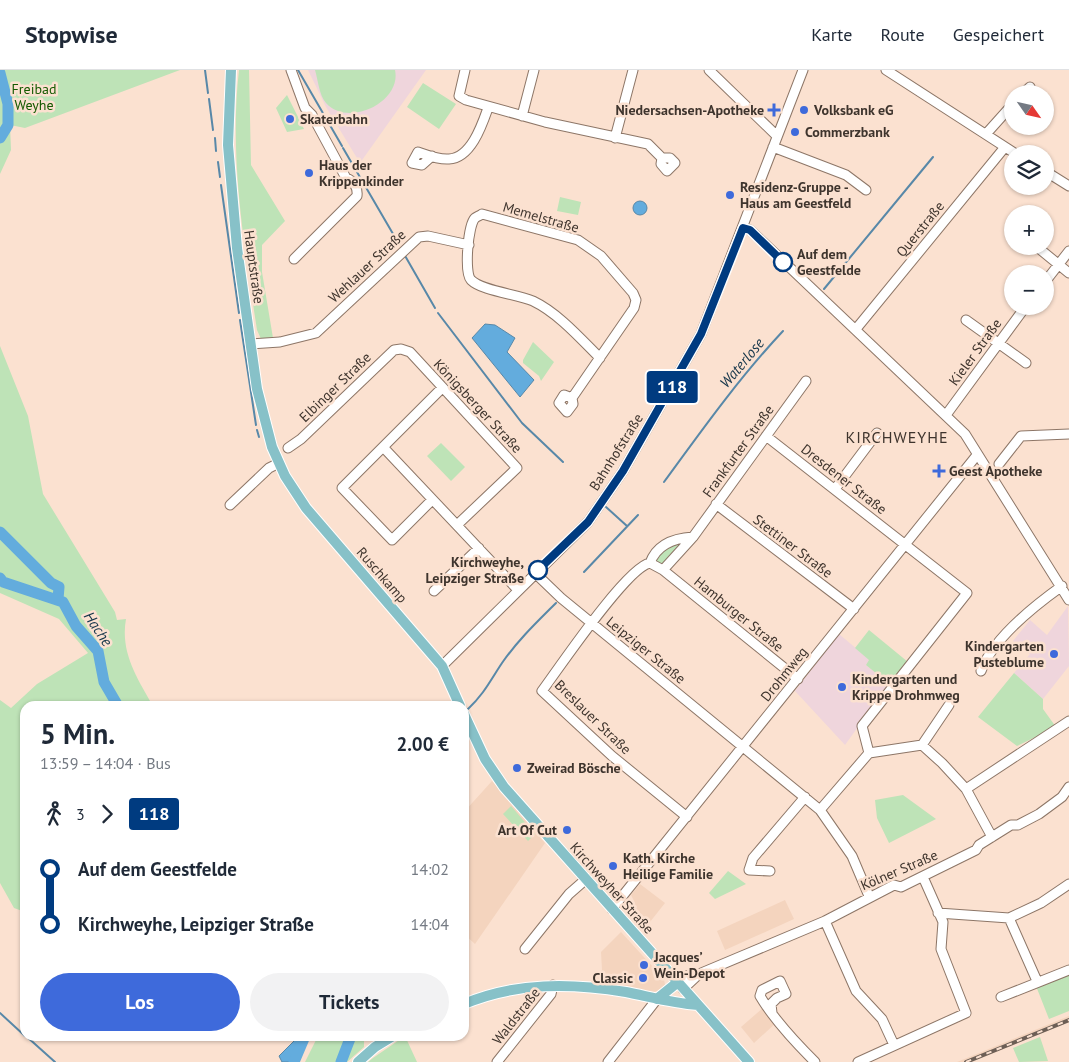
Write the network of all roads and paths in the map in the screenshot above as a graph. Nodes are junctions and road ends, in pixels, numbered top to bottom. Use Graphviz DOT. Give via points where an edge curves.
graph roads {
  1 [pos="230,70"];
  2 [pos="291,70"];
  3 [pos="465,70"];
  4 [pos="534,70"];
  5 [pos="633,70"];
  6 [pos="709,70"];
  7 [pos="803,70"];
  8 [pos="886,70"];
  9 [pos="898,73"];
  10 [pos="488,108"];
  11 [pos="1004,114"];
  12 [pos="522,116"];
  13 [pos="986,134"];
  14 [pos="777,136"];
  15 [pos="615,138"];
  16 [pos="1004,146"];
  17 [pos="773,147"];
  18 [pos="1004,148"];
  19 [pos="432,156"];
  20 [pos="662,158"];
  21 [pos="1054,177"];
  22 [pos="1069,186"];
  23 [pos="866,190"];
  24 [pos="743,228"];
  25 [pos="468,245"];
  26 [pos="1069,252"];
  27 [pos="1047,255"];
  28 [pos="294,259"];
  29 [pos="1058,264"];
  30 [pos="1054,270"];
  31 [pos="1069,273"];
  32 [pos="1019,315"];
  33 [pos="966,320"];
  34 [pos="856,329"];
  35 [pos="998,342"];
  36 [pos="251,344"];
  37 [pos="401,349"];
  38 [pos="600,358"];
  39 [pos="1026,363"];
  40 [pos="806,382"];
  41 [pos="442,388"];
  42 [pos="572,398"];
  43 [pos="946,415"];
  44 [pos="877,433"];
  45 [pos="1069,434"];
  46 [pos="766,436"];
  47 [pos="383,447"];
  48 [pos="288,448"];
  49 [pos="978,455"];
  50 [pos="279,463"];
  51 [pos="999,464"];
  52 [pos="835,490"];
  53 [pos="432,500"];
  54 [pos="716,504"];
  55 [pos="230,505"];
  56 [pos="457,525"];
  57 [pos="693,537"];
  58 [pos="906,544"];
  59 [pos="479,548"];
  60 [pos="650,563"];
  61 [pos="663,570"];
  62 [pos="535,573"];
  63 [pos="1062,586"];
  64 [pos="518,590"];
  65 [pos="434,591"];
  66 [pos="1069,600"];
  67 [pos="854,609"];
  68 [pos="592,623"];
  69 [pos="442,666"];
  70 [pos="981,671"];
  71 [pos="798,679"];
  72 [pos="458,701"];
  73 [pos="949,705"];
  74 [pos="1069,721"];
  75 [pos="469,728"];
  76 [pos="742,745"];
  77 [pos="922,745"];
  78 [pos="869,753"];
  79 [pos="1069,787"];
  80 [pos="966,789"];
  81 [pos="805,797"];
  82 [pos="820,810"];
  83 [pos="687,817"];
  84 [pos="992,837"];
  85 [pos="770,871"];
  86 [pos="923,877"];
  87 [pos="585,880"];
  88 [pos="1069,884"];
  89 [pos="869,896"];
  90 [pos="612,909"];
  91 [pos="938,913"];
  92 [pos="1010,918"];
  93 [pos="824,921"];
  94 [pos="525,949"];
  95 [pos="1069,970"];
  96 [pos="1037,981"];
  97 [pos="554,985"];
  98 [pos="681,986"];
  99 [pos="1001,997"];
  100 [pos="662,1001"];
  101 [pos="469,1002"];
  102 [pos="698,1005"];
  103 [pos="772,1013"];
  104 [pos="385,1041"];
  105 [pos="894,1045"];
  106 [pos="358,1062"];
  107 [pos="498,1062"];
  108 [pos="608,1062"];
  109 [pos="749,1062"];
  110 [pos="816,1062"];
  111 [pos="858,1062"];
  1 -- 36 [label="main road, Hauptstraße" via="230,170"];
  2 -- 28 [label="street" via="305,108 312,115 346,178 352,180 358,191 357,196"];
  3 -- 10 [label="street" via="459,96"];
  4 -- 12 [label="street"];
  5 -- 15 [label="street"];
  6 -- 14 [label="street"];
  7 -- 14 [label="street, Bahnhofstraße"];
  8 -- 9 [label="street"];
  9 -- 13 [label="street"];
  10 -- 12 [label="street"];
  10 -- 19 [label="street" via="477,136 464,151 449,159"];
  11 -- 13 [label="street"];
  12 -- 15 [label="street"];
  13 -- 16 [label="street"];
  14 -- 17 [label="street, Bahnhofstraße"];
  15 -- 20 [label="street" via="648,144"];
  17 -- 23 [label="street" via="846,175"];
  17 -- 24 [label="street, Bahnhofstraße"];
  18 -- 34 [label="street, Querstraße"];
  21 -- 22 [label="street"];
  24 -- 34 [label="street" via="750,230"];
  24 -- 62 [label="street, Bahnhofstraße" via="701,334 623,471 588,522"];
  25 -- 36 [label="street, Wehlauer Straße" via="448,239 419,237 316,333 280,342"];
  25 -- 38 [label="street" via="466,272 473,282 534,302 550,312"];
  25 -- 38 [label="street, Memelstraße" via="472,223 482,214 578,240 600,256 636,300 634,308"];
  26 -- 29 [label="street"];
  27 -- 29 [label="street"];
  29 -- 30 [label="street"];
  29 -- 31 [label="street"];
  32 -- 35 [label="street, Kieler Straße"];
  33 -- 35 [label="street"];
  34 -- 43 [label="street"];
  35 -- 39 [label="street"];
  35 -- 43 [label="street, Kieler Straße"];
  36 -- 50 [label="main road, Hauptstraße" via="261,411"];
  37 -- 41 [label="street, Königsberger Straße" via="410,352"];
  37 -- 48 [label="street, Elbinger Straße" via="394,350 383,359"];
  38 -- 42 [label="street, Memelstraße"];
  40 -- 46 [label="street, Frankfurter Straße"];
  41 -- 47 [label="street"];
  41 -- 56 [label="street, Königsberger Straße" via="517,468"];
  43 -- 49 [label="street" via="965,434"];
  44 -- 52 [label="street"];
  45 -- 51 [label="street" via="1022,436"];
  46 -- 52 [label="street, Dresdener Straße"];
  46 -- 54 [label="street, Frankfurter Straße"];
  47 -- 53 [label="street"];
  47 -- 53 [label="street" via="342,488 392,540"];
  49 -- 58 [label="street, Drohmweg"];
  49 -- 63 [label="street"];
  50 -- 55 [label="street" via="269,468"];
  50 -- 69 [label="main road, Ruschkamp" via="306,508"];
  52 -- 58 [label="street, Dresdener Straße"];
  53 -- 56 [label="street"];
  54 -- 57 [label="street, Frankfurter Straße"];
  54 -- 67 [label="street, Stettiner Straße"];
  56 -- 59 [label="street"];
  57 -- 60 [label="street" via="676,538 654,554"];
  57 -- 61 [label="street, Frankfurter Straße"];
  58 -- 67 [label="street, Drohmweg"];
  58 -- 78 [label="street, Dresdener Straße" via="967,592 862,726"];
  59 -- 64 [label="street"];
  59 -- 65 [label="street"];
  60 -- 61 [label="street"];
  60 -- 68 [label="street" via="636,572"];
  61 -- 71 [label="street, Hamburger Straße"];
  62 -- 64 [label="street, Bahnhofstraße"];
  62 -- 68 [label="street, Leipziger Straße"];
  63 -- 66 [label="street"];
  63 -- 70 [label="street" via="1033,607 986,657"];
  64 -- 69 [label="street, Bahnhofstraße"];
  67 -- 71 [label="street, Drohmweg"];
  68 -- 76 [label="street, Leipziger Straße"];
  68 -- 83 [label="street, Breslauer Straße" via="542,691 612,756"];
  69 -- 72 [label="main road, Ruschkamp"];
  71 -- 76 [label="street, Drohmweg"];
  73 -- 77 [label="street"];
  74 -- 80 [label="street"];
  75 -- 87 [label="main road, Kirchweyher Straße" via="497,778"];
  76 -- 81 [label="street, Leipziger Straße"];
  76 -- 83 [label="street, Drohmweg"];
  77 -- 78 [label="street"];
  77 -- 80 [label="street"];
  78 -- 82 [label="street"];
  79 -- 84 [label="street, Kölner Straße" via="1062,797 1039,814"];
  80 -- 84 [label="street"];
  81 -- 82 [label="street, Leipziger Straße"];
  81 -- 85 [label="street" via="753,858 749,870"];
  82 -- 89 [label="street, Leipziger Straße" via="855,861"];
  83 -- 90 [label="street, Drohmweg"];
  84 -- 86 [label="street, Kölner Straße" via="979,844 976,850"];
  86 -- 89 [label="street, Kölner Straße" via="901,888 894,885"];
  86 -- 91 [label="street"];
  87 -- 90 [label="main road, Kirchweyher Straße"];
  87 -- 94 [label="street" via="569,894"];
  88 -- 92 [label="street"];
  89 -- 93 [label="street, Kölner Straße"];
  90 -- 98 [label="main road, Kirchweyher Straße"];
  91 -- 92 [label="street"];
  91 -- 105 [label="street" via="943,922 941,949 966,1013"];
  92 -- 96 [label="street"];
  93 -- 98 [label="street, Kölner Straße" via="699,974 687,976"];
  93 -- 105 [label="street" via="856,991 882,1020"];
  95 -- 96 [label="street"];
  96 -- 99 [label="street"];
  97 -- 100 [label="main road" via="612,990"];
  97 -- 101 [label="main road" via="504,990"];
  97 -- 107 [label="street, Waldstraße" via="551,994"];
  98 -- 100 [label="main road"];
  98 -- 102 [label="main road, Kirchweyher Straße"];
  100 -- 102 [label="main road"];
  100 -- 108 [label="street"];
  102 -- 109 [label="main road, Kirchweyher Straße"];
  103 -- 110 [label="street"];
  104 -- 106 [label="main road"];
  105 -- 111 [label="street"];
}
